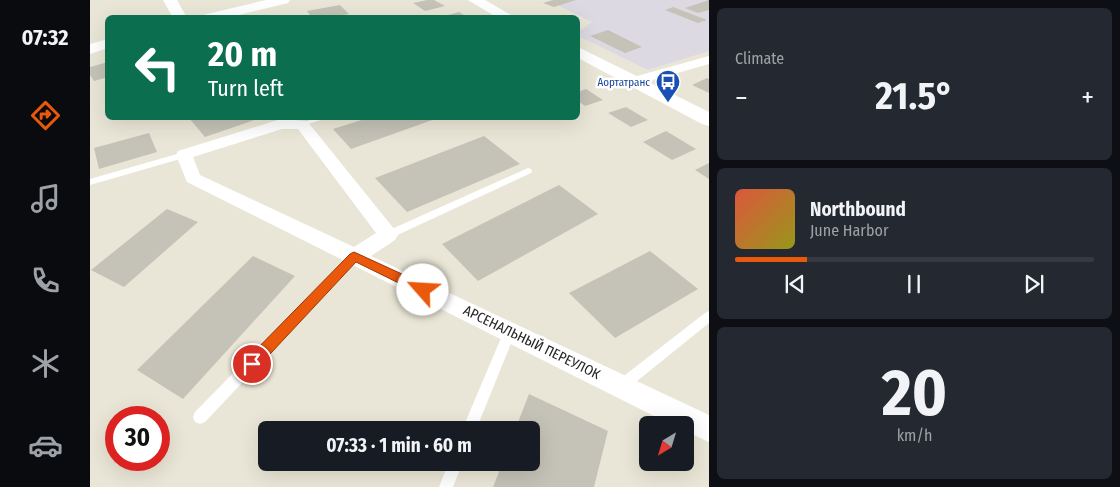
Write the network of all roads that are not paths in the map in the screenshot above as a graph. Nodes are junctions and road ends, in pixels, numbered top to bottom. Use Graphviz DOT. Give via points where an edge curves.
graph roads {
  1 [pos="170,0"];
  2 [pos="283,0"];
  3 [pos="475,0"];
  4 [pos="178,15"];
  5 [pos="220,15"];
  6 [pos="503,15"];
  7 [pos="105,45"];
  8 [pos="90,49"];
  9 [pos="580,53"];
  10 [pos="709,60"];
  11 [pos="635,81"];
  12 [pos="316,120"];
  13 [pos="709,120"];
  14 [pos="302,124"];
  15 [pos="184,154"];
  16 [pos="528,171"];
  17 [pos="90,182"];
  18 [pos="388,235"];
  19 [pos="354,257"];
  20 [pos="709,316"];
  21 [pos="510,331"];
  22 [pos="621,386"];
  23 [pos="200,417"];
  24 [pos="473,421"];
  25 [pos="709,429"];
  26 [pos="452,471"];
  27 [pos="446,487"];
  1 -- 4 [label="street"];
  2 -- 5 [label="street"];
  3 -- 6 [label="street"];
  7 -- 8 [label="street"];
  9 -- 11 [label="street"];
  10 -- 11 [label="street"];
  11 -- 13 [label="street"];
  12 -- 14 [label="lane"];
  14 -- 15 [label="street" via="281,124"];
  14 -- 18 [label="street"];
  15 -- 17 [label="lane"];
  15 -- 19 [label="street, АРСЕНАЛЬНЫЙ ПЕРЕУЛОК" via="193,178"];
  16 -- 18 [label="lane"];
  18 -- 19 [label="street"];
  19 -- 21 [label="street, АРСЕНАЛЬНЫЙ ПЕРЕУЛОК"];
  19 -- 23 [label="lane"];
  20 -- 22 [label="lane"];
  21 -- 22 [label="street, АРСЕНАЛЬНЫЙ ПЕРЕУЛОК"];
  21 -- 24 [label="lane"];
  22 -- 25 [label="street, АРСЕНАЛЬНЫЙ ПЕРЕУЛОК"];
  26 -- 27 [label="lane"];
}
